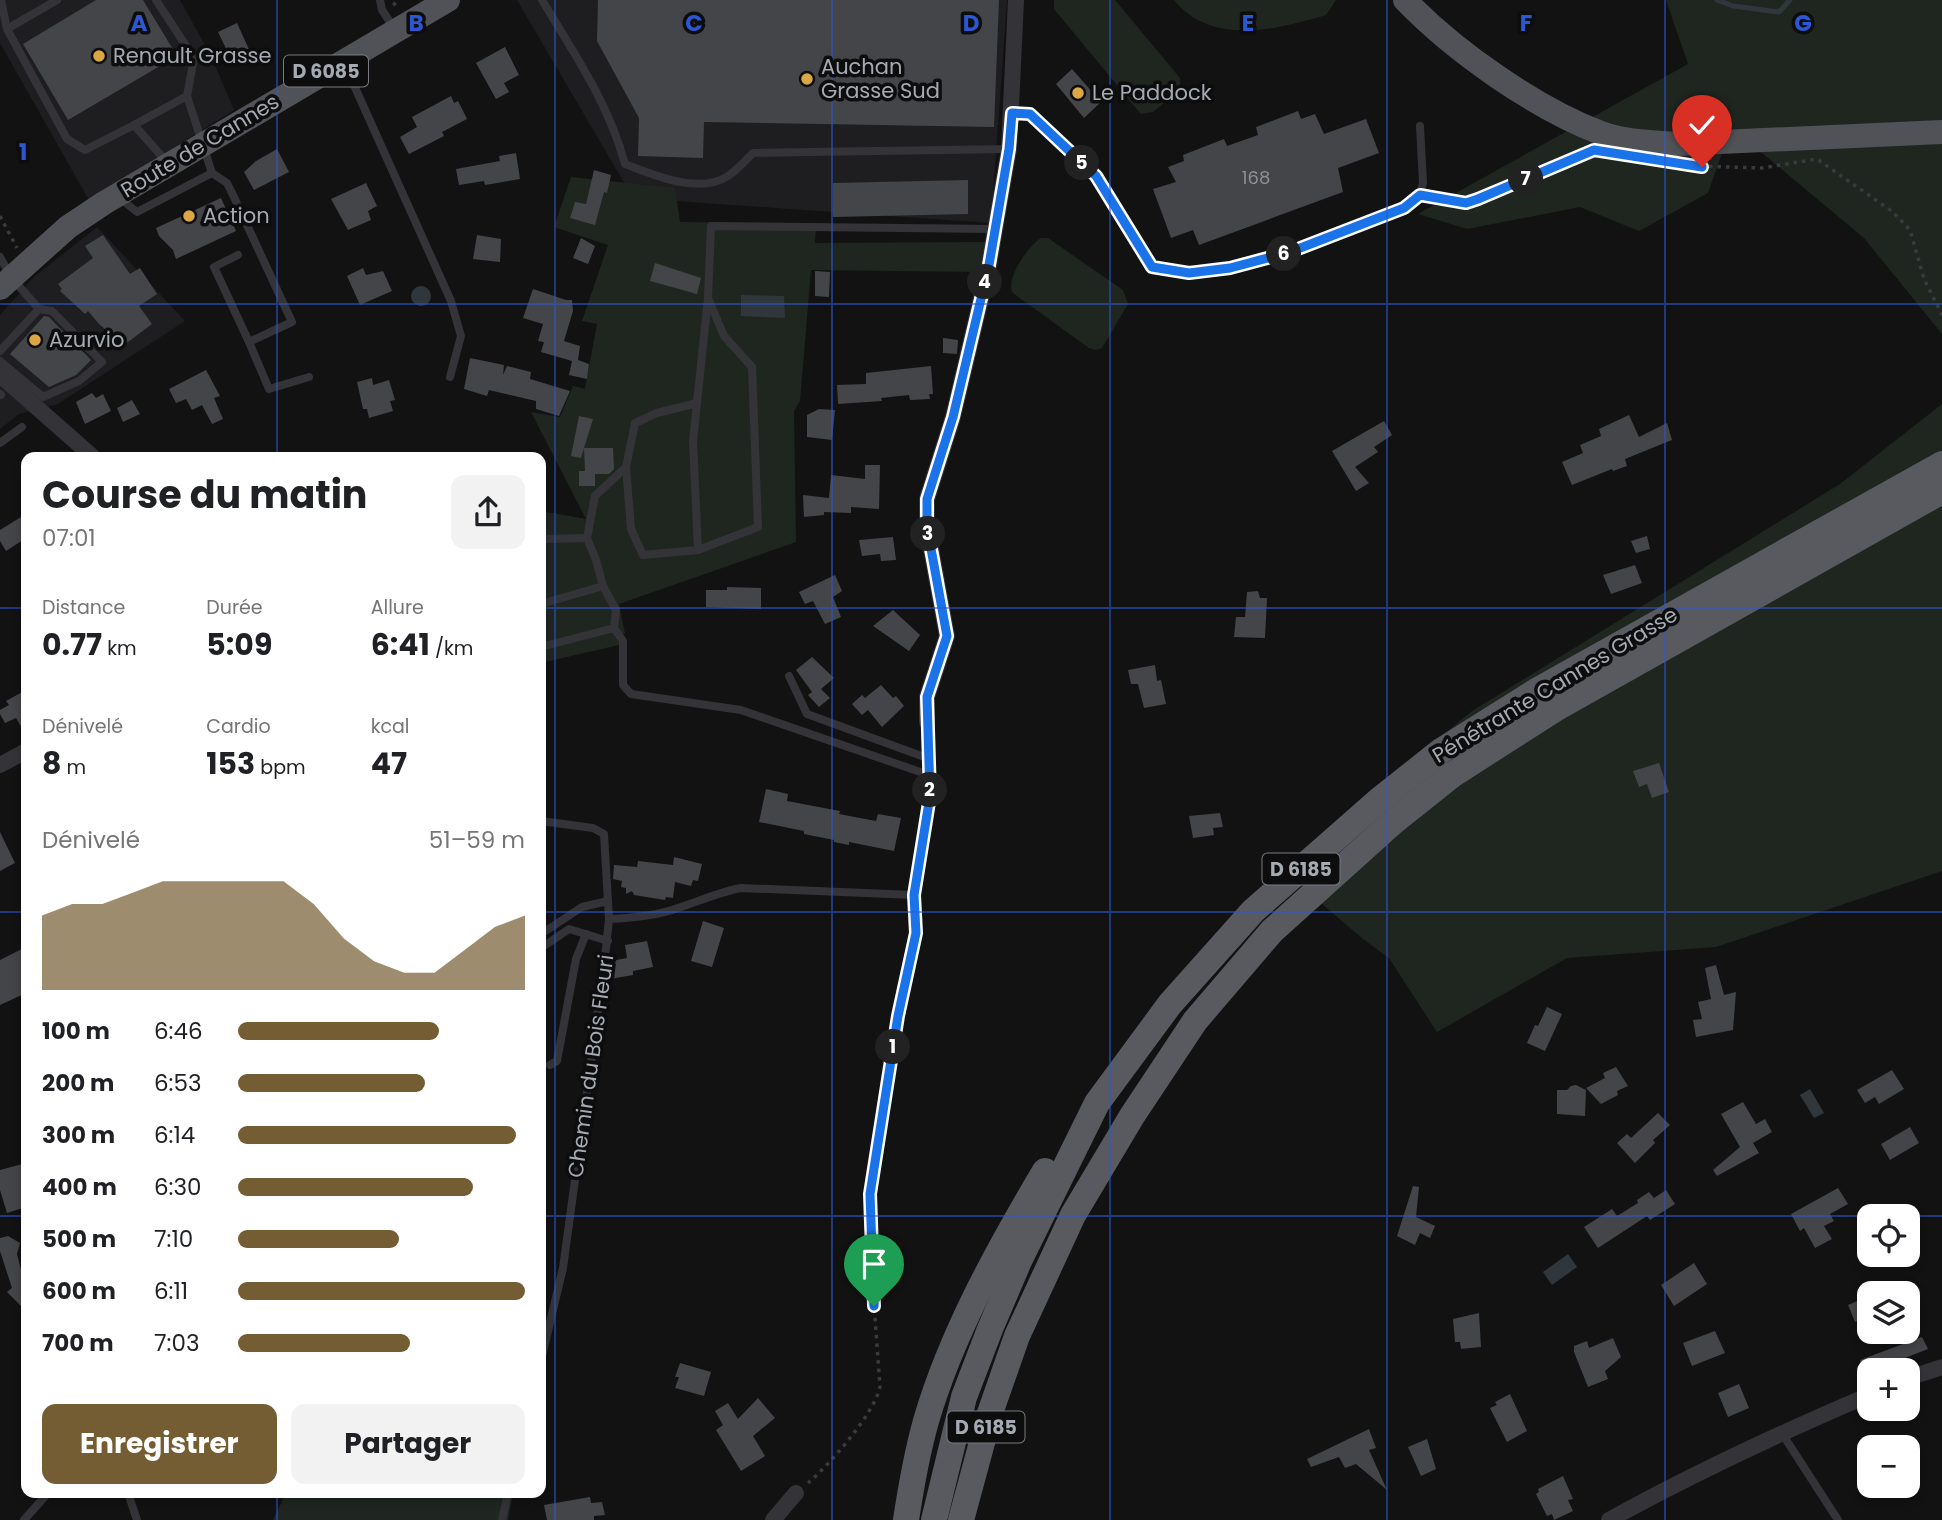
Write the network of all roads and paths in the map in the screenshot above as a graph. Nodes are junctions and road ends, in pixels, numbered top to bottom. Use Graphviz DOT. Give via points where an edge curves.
graph roads {
  1 [pos="1,0"];
  2 [pos="57,0"];
  3 [pos="156,0"];
  4 [pos="380,0"];
  5 [pos="400,0"];
  6 [pos="448,0"];
  7 [pos="542,0"];
  8 [pos="1016,0"];
  9 [pos="1405,0"];
  10 [pos="394,4"];
  11 [pos="7,29"];
  12 [pos="396,30"];
  13 [pos="344,61"];
  14 [pos="187,96"];
  15 [pos="1012,113"];
  16 [pos="134,125"];
  17 [pos="1420,126"];
  18 [pos="1942,132"];
  19 [pos="204,143"];
  20 [pos="1009,149"];
  21 [pos="1594,150"];
  22 [pos="169,164"];
  23 [pos="1681,164"];
  24 [pos="212,173"];
  25 [pos="117,195"];
  26 [pos="1420,195"];
  27 [pos="0,216"];
  28 [pos="995,229"];
  29 [pos="238,255"];
  30 [pos="9,271"];
  31 [pos="708,298"];
  32 [pos="39,309"];
  33 [pos="1942,315"];
  34 [pos="249,342"];
  35 [pos="0,351"];
  36 [pos="0,361"];
  37 [pos="0,375"];
  38 [pos="309,377"];
  39 [pos="450,377"];
  40 [pos="697,403"];
  41 [pos="22,427"];
  42 [pos="0,443"];
  43 [pos="87,452"];
  44 [pos="1942,464"];
  45 [pos="626,467"];
  46 [pos="1942,491"];
  47 [pos="1942,509"];
  48 [pos="1876,528"];
  49 [pos="587,538"];
  50 [pos="546,539"];
  51 [pos="698,550"];
  52 [pos="603,586"];
  53 [pos="546,603"];
  54 [pos="614,628"];
  55 [pos="546,646"];
  56 [pos="789,676"];
  57 [pos="927,722"];
  58 [pos="21,754"];
  59 [pos="927,758"];
  60 [pos="0,765"];
  61 [pos="929,775"];
  62 [pos="546,822"];
  63 [pos="914,895"];
  64 [pos="608,901"];
  65 [pos="609,919"];
  66 [pos="546,931"];
  67 [pos="586,934"];
  68 [pos="608,941"];
  69 [pos="546,945"];
  70 [pos="550,1065"];
  71 [pos="1097,1103"];
  72 [pos="546,1339"];
  73 [pos="1942,1367"];
  74 [pos="1920,1374"];
  75 [pos="1857,1400"];
  76 [pos="990,1413"];
  77 [pos="1781,1432"];
  78 [pos="796,1493"];
  79 [pos="44,1498"];
  80 [pos="130,1498"];
  81 [pos="507,1498"];
  82 [pos="24,1520"];
  83 [pos="137,1520"];
  84 [pos="502,1520"];
  85 [pos="773,1520"];
  86 [pos="906,1520"];
  87 [pos="934,1520"];
  88 [pos="961,1520"];
  89 [pos="978,1520"];
  90 [pos="1609,1520"];
  91 [pos="1838,1520"];
  1 -- 11 [label="lane"];
  2 -- 11 [label="lane"];
  3 -- 14 [label="lane" via="194,58"];
  4 -- 12 [label="lane"];
  5 -- 10 [label="path"];
  6 -- 12 [label="main road, Route de Cannes / D 6085"];
  7 -- 20 [label="lane" via="597,92 625,164 655,175 700,185 726,177 752,153"];
  8 -- 15 [label="street"];
  9 -- 18 [label="main road" via="1425,21 1499,77 1603,134 1676,144"];
  11 -- 16 [label="lane" via="67,139 85,150"];
  12 -- 13 [label="main road, Route de Cannes / D 6085"];
  13 -- 19 [label="main road, Route de Cannes / D 6085"];
  13 -- 39 [label="lane" via="451,301 461,336"];
  14 -- 16 [label="lane"];
  14 -- 19 [label="lane"];
  15 -- 20 [label="street"];
  15 -- 26 [label="lane" via="1030,114 1096,176 1152,267 1189,273 1290,252 1404,208"];
  16 -- 22 [label="lane"];
  17 -- 26 [label="lane"];
  19 -- 22 [label="main road, Route de Cannes / D 6085"];
  19 -- 24 [label="lane"];
  20 -- 28 [label="street"];
  21 -- 26 [label="path" via="1466,203"];
  22 -- 25 [label="main road, Route de Cannes / D 6085"];
  23 -- 33 [label="path" via="1762,168 1817,159 1893,212 1910,230 1924,279"];
  24 -- 25 [label="lane" via="137,212"];
  24 -- 34 [label="lane" via="227,183 292,322"];
  25 -- 30 [label="main road, Route de Cannes / D 6085"];
  27 -- 30 [label="path"];
  28 -- 31 [label="lane" via="711,226"];
  28 -- 57 [label="street" via="953,417 927,499 927,527 947,636 927,697"];
  29 -- 34 [label="lane" via="214,267"];
  30 -- 32 [label="lane"];
  31 -- 40 [label="lane"];
  31 -- 51 [label="lane" via="724,335 752,367 758,527"];
  32 -- 35 [label="lane"];
  32 -- 36 [label="lane" via="52,311 102,362 79,380 43,397"];
  34 -- 38 [label="lane" via="269,389"];
  37 -- 43 [label="street"];
  40 -- 45 [label="lane" via="635,423"];
  40 -- 51 [label="lane" via="693,441"];
  41 -- 42 [label="lane"];
  44 -- 71 [label="highway, Pénétrante Cannes Grasse / D 6185" via="1538,690 1441,751 1252,911 1170,1004"];
  45 -- 49 [label="lane" via="595,496"];
  45 -- 51 [label="lane" via="631,529 643,555"];
  46 -- 48 [label="highway, Pénétrante Cannes Grasse / D 6185"];
  47 -- 48 [label="highway"];
  48 -- 76 [label="highway, Pénétrante Cannes Grasse / D 6185" via="1555,709 1452,775 1272,931 1195,1021 1073,1215 1017,1336"];
  49 -- 50 [label="lane"];
  49 -- 52 [label="lane"];
  52 -- 53 [label="lane"];
  52 -- 54 [label="lane" via="616,610"];
  54 -- 55 [label="lane"];
  54 -- 61 [label="lane" via="623,641 623,685 631,694 741,710"];
  56 -- 59 [label="lane" via="807,714"];
  58 -- 60 [label="street"];
  61 -- 63 [label="path" via="930,796"];
  62 -- 64 [label="lane, Chemin du Bois Fleuri" via="593,828 604,834"];
  63 -- 65 [label="lane" via="741,888 646,916"];
  63 -- 78 [label="path" via="916,933 870,1194 880,1387 863,1420"];
  64 -- 65 [label="lane, Chemin du Bois Fleuri"];
  64 -- 66 [label="lane" via="582,907"];
  65 -- 68 [label="lane, Chemin du Bois Fleuri"];
  67 -- 68 [label="lane"];
  67 -- 69 [label="lane" via="569,929"];
  67 -- 70 [label="lane" via="576,958 557,1062"];
  68 -- 72 [label="lane, Chemin du Bois Fleuri" via="563,1268"];
  71 -- 86 [label="highway" via="1056,1153 1035,1188 961,1331 927,1420"];
  71 -- 87 [label="highway, Pénétrante Cannes Grasse / D 6185" via="990,1329 964,1397"];
  73 -- 74 [label="street"];
  75 -- 77 [label="street"];
  76 -- 88 [label="highway, Pénétrante Cannes Grasse / D 6185"];
  76 -- 89 [label="highway"];
  77 -- 90 [label="street"];
  77 -- 91 [label="lane"];
  78 -- 85 [label="street"];
  79 -- 82 [label="lane"];
  80 -- 83 [label="lane"];
  81 -- 84 [label="lane"];
}
